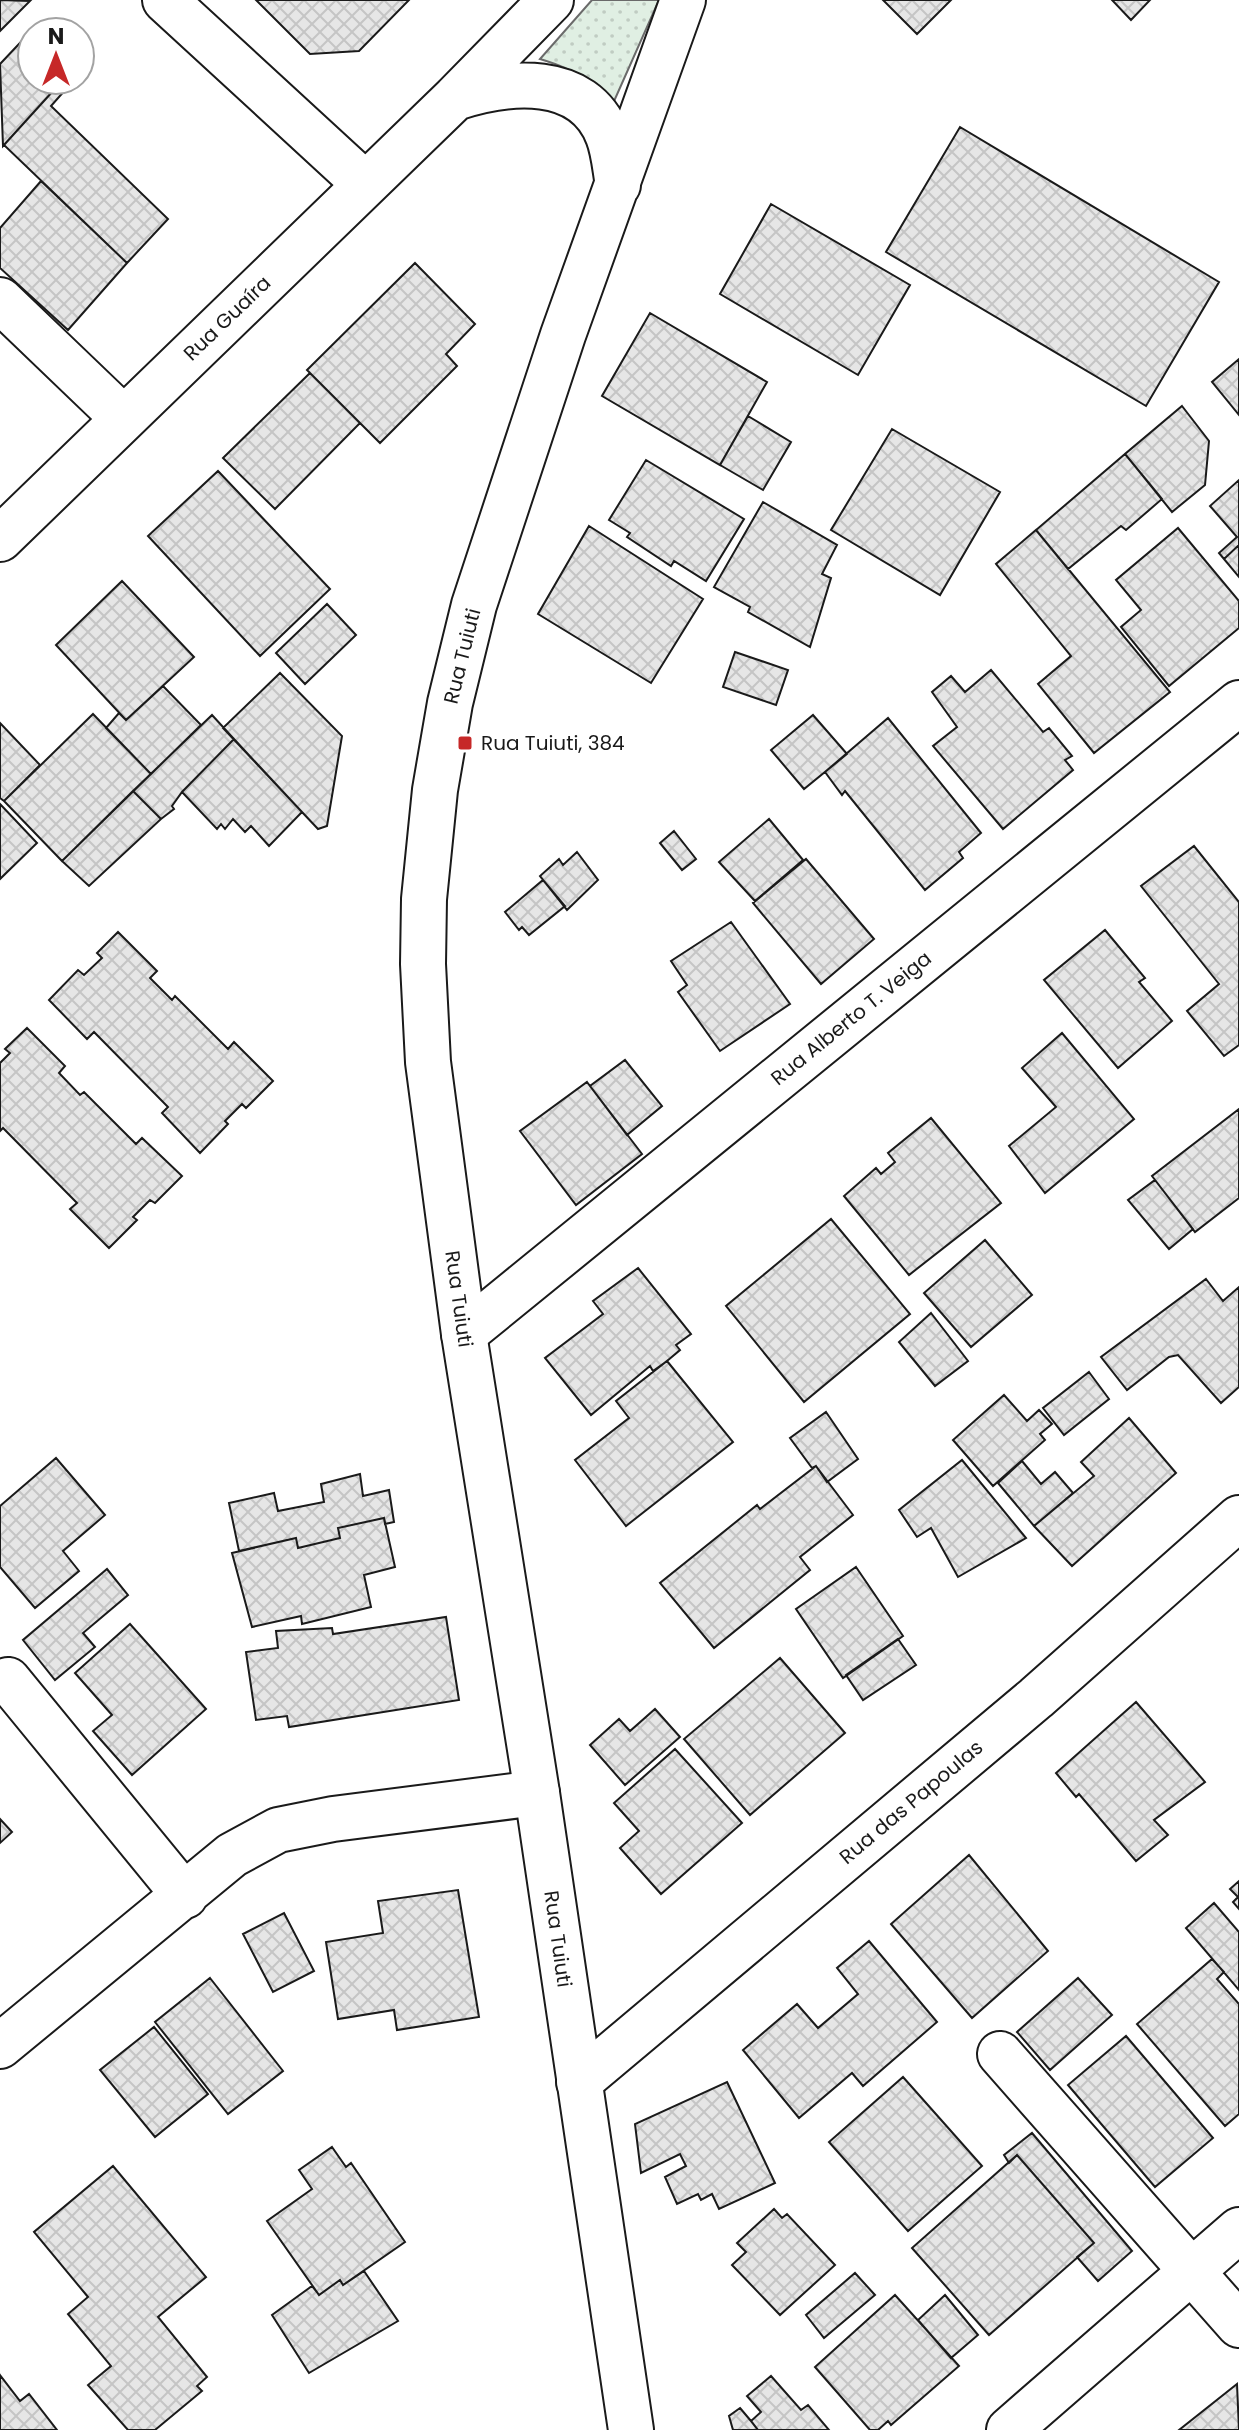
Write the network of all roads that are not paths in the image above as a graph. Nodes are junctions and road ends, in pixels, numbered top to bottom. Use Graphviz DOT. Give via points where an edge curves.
graph roads {
  1 [pos="165,0"];
  2 [pos="551,0"];
  3 [pos="683,0"];
  4 [pos="455,98"];
  5 [pos="365,184"];
  6 [pos="618,185"];
  7 [pos="0,300"];
  8 [pos="123,418"];
  9 [pos="0,539"];
  10 [pos="1239,703"];
  11 [pos="464,1334"];
  12 [pos="1239,1518"];
  13 [pos="8,1680"];
  14 [pos="537,1793"];
  15 [pos="185,1896"];
  16 [pos="0,2046"];
  17 [pos="1000,2054"];
  18 [pos="579,2082"];
  19 [pos="1239,2230"];
  20 [pos="1192,2272"];
  21 [pos="1239,2325"];
  22 [pos="631,2430"];
  23 [pos="1009,2430"];
  1 -- 5 [label="street"];
  2 -- 4 [label="street"];
  3 -- 6 [label="street"];
  4 -- 5 [label="street, Rua Guaíra"];
  4 -- 6 [label="street" via="517,84 576,96 594,111 608,136"];
  5 -- 8 [label="street, Rua Guaíra"];
  6 -- 11 [label="street, Rua Tuiuti" via="474,605 435,790 424,899 427,1048"];
  7 -- 8 [label="street"];
  8 -- 9 [label="street, Rua Guaíra"];
  10 -- 11 [label="street, Rua Alberto T. Veiga"];
  11 -- 14 [label="street, Rua Tuiuti"];
  12 -- 18 [label="street, Rua das Papoulas" via="1036,1698"];
  13 -- 15 [label="street"];
  14 -- 15 [label="street" via="278,1830 232,1855"];
  14 -- 18 [label="street, Rua Tuiuti"];
  15 -- 16 [label="street"];
  17 -- 20 [label="street"];
  18 -- 22 [label="street, Rua Tuiuti"];
  19 -- 20 [label="street"];
  20 -- 21 [label="street"];
  20 -- 23 [label="street"];
}
